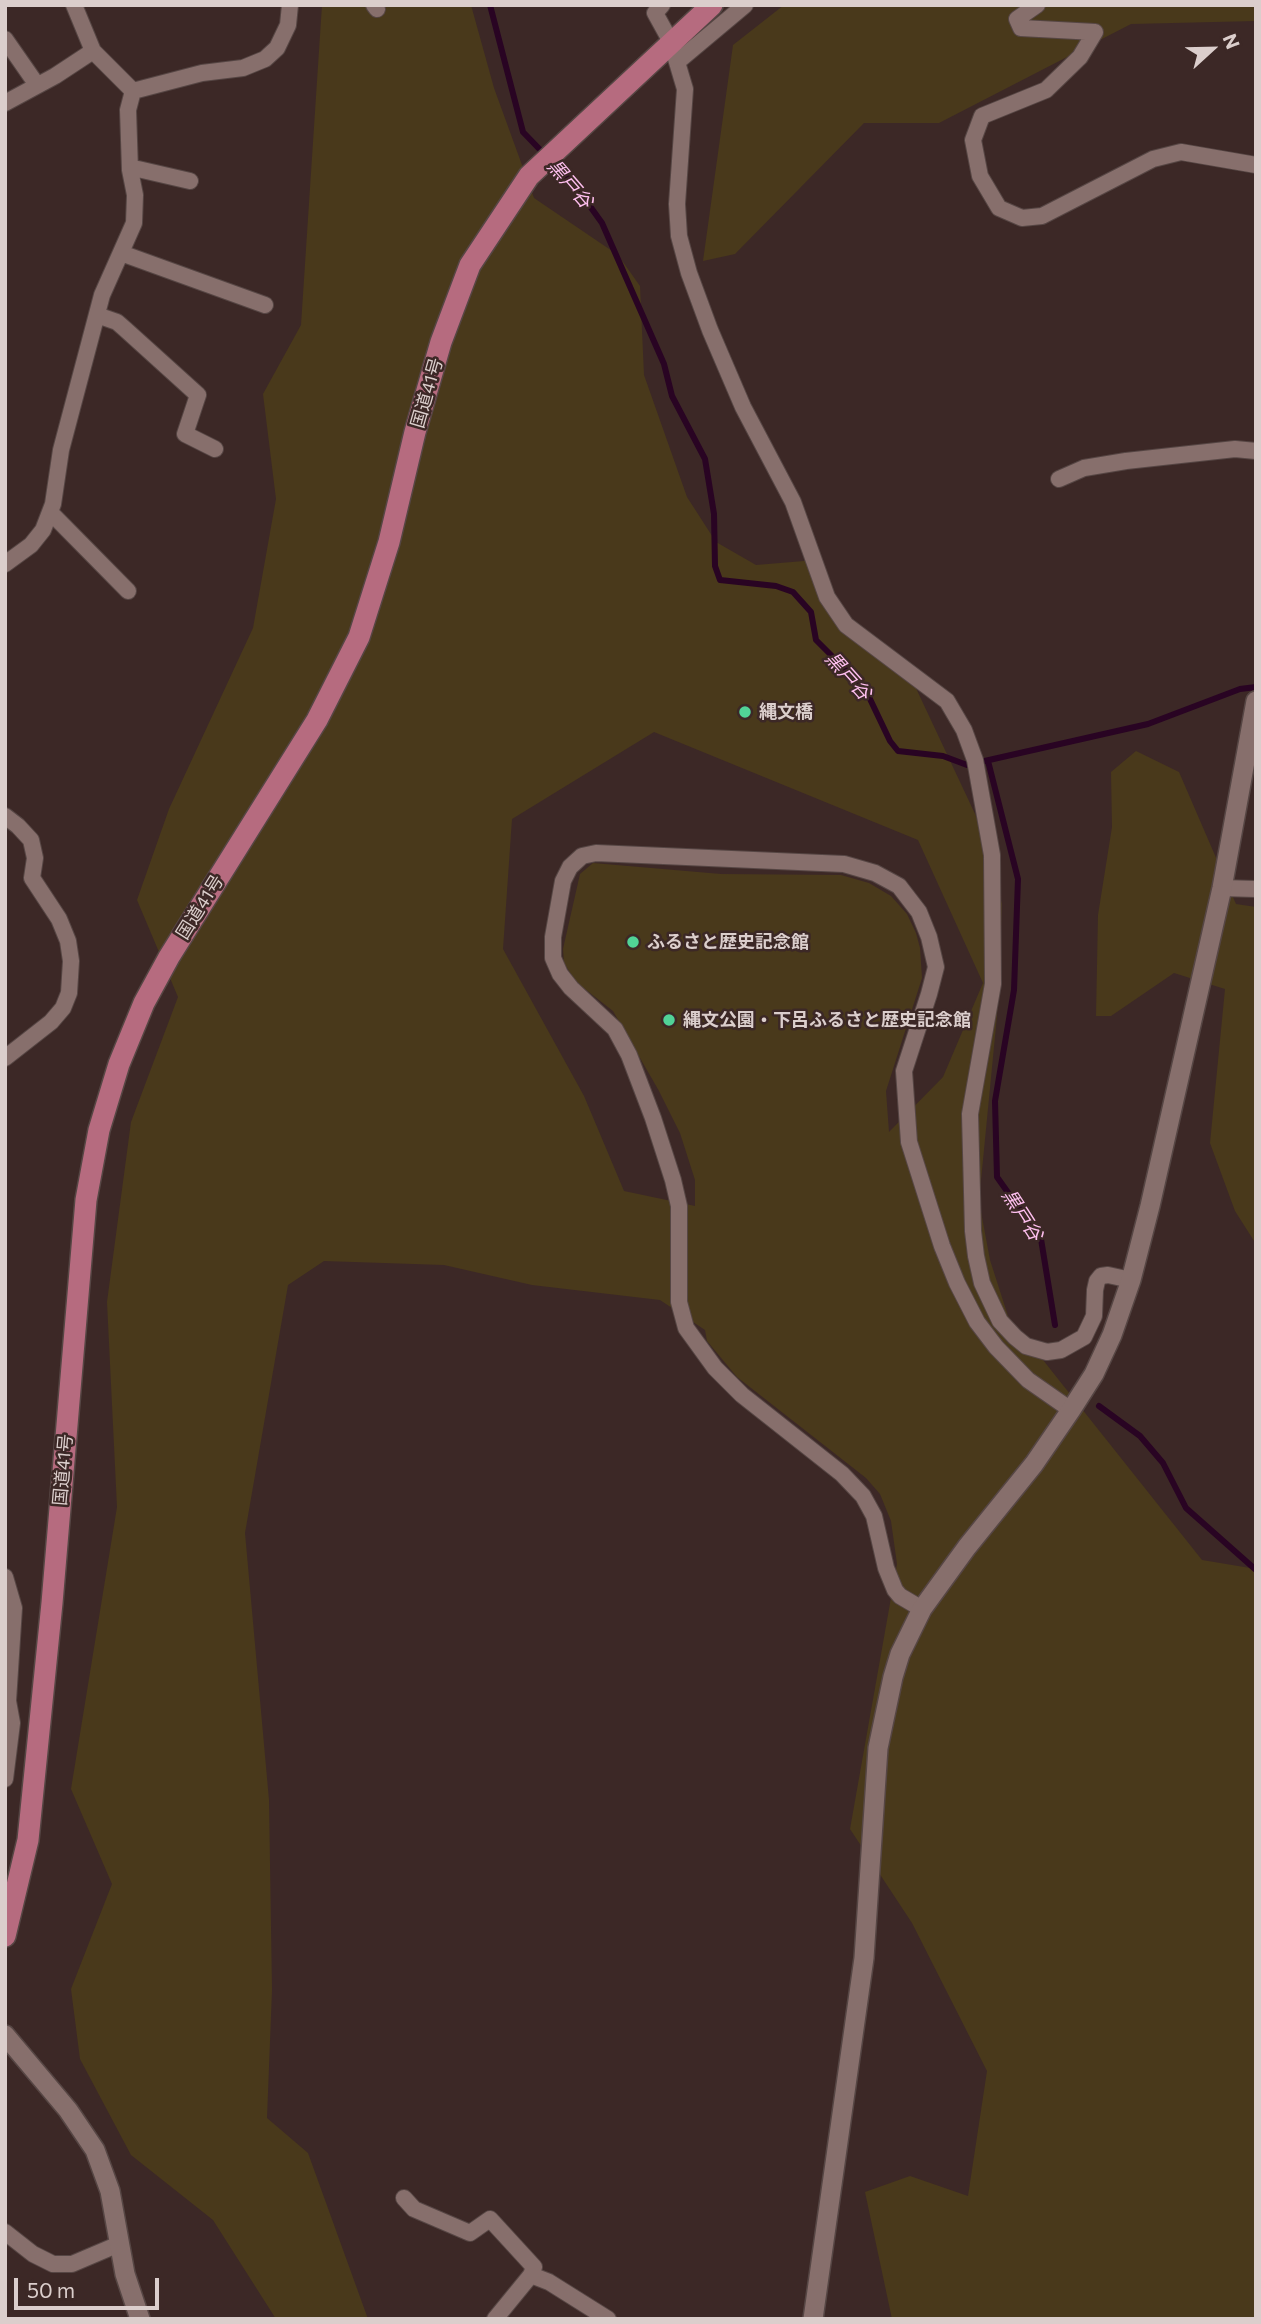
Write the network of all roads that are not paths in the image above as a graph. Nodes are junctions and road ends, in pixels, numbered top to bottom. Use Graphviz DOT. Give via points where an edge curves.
graph roads {
  1 [pos="74,5"];
  2 [pos="290,5"];
  3 [pos="662,5"];
  4 [pos="712,5"];
  5 [pos="745,5"];
  6 [pos="1037,5"];
  7 [pos="5,39"];
  8 [pos="671,41"];
  9 [pos="93,51"];
  10 [pos="677,62"];
  11 [pos="37,85"];
  12 [pos="133,91"];
  13 [pos="5,103"];
  14 [pos="1256,165"];
  15 [pos="130,170"];
  16 [pos="190,181"];
  17 [pos="121,253"];
  18 [pos="265,305"];
  19 [pos="97,315"];
  20 [pos="215,449"];
  21 [pos="1256,451"];
  22 [pos="1059,479"];
  23 [pos="49,515"];
  24 [pos="5,564"];
  25 [pos="128,591"];
  26 [pos="1256,701"];
  27 [pos="5,816"];
  28 [pos="1222,888"];
  29 [pos="1256,889"];
  30 [pos="5,1058"];
  31 [pos="1131,1280"];
  32 [pos="1071,1410"];
  33 [pos="5,1577"];
  34 [pos="922,1608"];
  35 [pos="5,1779"];
  36 [pos="5,1936"];
  37 [pos="5,2035"];
  38 [pos="404,2198"];
  39 [pos="5,2232"];
  40 [pos="119,2244"];
  41 [pos="531,2275"];
  42 [pos="141,2319"];
  43 [pos="495,2319"];
  44 [pos="608,2319"];
  45 [pos="813,2319"];
  1 -- 9 [label="street"];
  2 -- 12 [label="street" via="288,25 277,48 265,59 243,68 216,69"];
  3 -- 8 [label="street" via="655,13"];
  4 -- 8 [label="highway, 国道41号"];
  5 -- 10 [label="street"];
  6 -- 14 [label="street" via="1017,19 1021,28 1095,32 1080,57 1046,90 982,116 973,140 975,152 980,176 999,208 1022,218 1042,216 1153,159 1181,152"];
  7 -- 11 [label="street"];
  8 -- 10 [label="street"];
  8 -- 36 [label="highway, 国道41号" via="529,176 470,265 441,342 359,637 317,720 169,957 144,1003 120,1064 99,1130 86,1200 28,1840"];
  9 -- 11 [label="street"];
  9 -- 12 [label="street"];
  10 -- 31 [label="street" via="685,89 677,204 680,236 715,343 793,502 827,597 846,625 947,701 975,760 992,855 993,984 970,1114 973,1231 982,1283 1000,1321 1026,1346 1046,1352 1061,1350 1084,1337 1094,1316 1101,1276"];
  11 -- 13 [label="street"];
  12 -- 15 [label="street" via="128,110"];
  15 -- 16 [label="street"];
  15 -- 17 [label="street" via="134,223"];
  17 -- 18 [label="street"];
  17 -- 19 [label="street"];
  19 -- 20 [label="street" via="117,322 198,395 185,434"];
  19 -- 23 [label="street" via="61,450"];
  21 -- 22 [label="street" via="1235,449 1126,461 1084,468"];
  23 -- 24 [label="street" via="31,545"];
  23 -- 25 [label="street"];
  26 -- 28 [label="street"];
  27 -- 30 [label="street" via="31,840 35,858 32,878 59,919 71,961 69,993 63,1007"];
  28 -- 29 [label="street"];
  28 -- 31 [label="street"];
  31 -- 32 [label="street" via="1112,1335"];
  32 -- 34 [label="street"];
  32 -- 34 [label="street" via="1028,1380 996,1348 977,1322 942,1245 909,1142 904,1071 936,967 919,912 900,886 844,864 582,856 564,881 553,958 571,988 615,1029 653,1118 679,1206 679,1302 686,1328 742,1395 863,1496 874,1516 895,1590"];
  33 -- 35 [label="street" via="14,1608 8,1701 12,1724"];
  34 -- 45 [label="street" via="893,1677 878,1748 864,1958"];
  37 -- 40 [label="street" via="95,2150 110,2192"];
  38 -- 41 [label="street" via="414,2209 470,2233 490,2219 534,2267"];
  39 -- 40 [label="street" via="53,2264 72,2264"];
  40 -- 42 [label="street" via="130,2294"];
  41 -- 43 [label="street"];
  41 -- 44 [label="street"];
}
